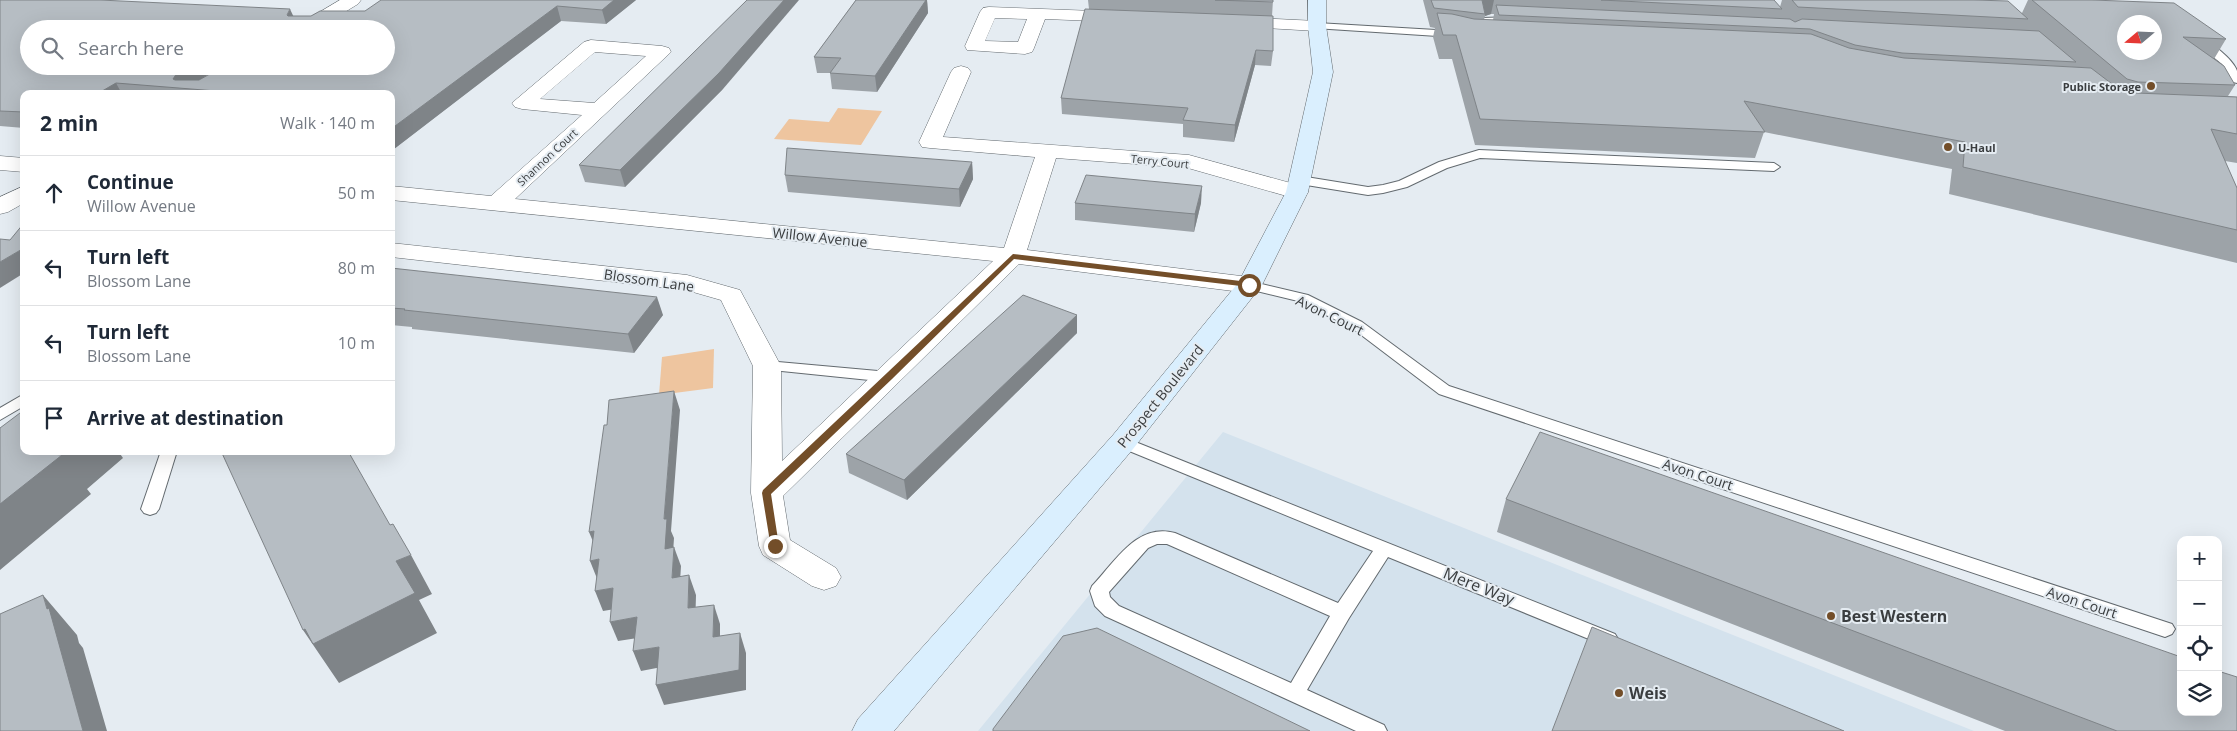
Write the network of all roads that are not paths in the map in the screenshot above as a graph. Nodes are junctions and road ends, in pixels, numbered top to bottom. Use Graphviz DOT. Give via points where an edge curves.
graph roads {
  1 [pos="352,0"];
  2 [pos="1317,13"];
  3 [pos="1038,14"];
  4 [pos="1137,18"];
  5 [pos="319,20"];
  6 [pos="1520,20"];
  7 [pos="1217,21"];
  8 [pos="2190,34"];
  9 [pos="1462,36"];
  10 [pos="1476,38"];
  11 [pos="961,72"];
  12 [pos="2237,80"];
  13 [pos="599,110"];
  14 [pos="1048,151"];
  15 [pos="0,163"];
  16 [pos="20,165"];
  17 [pos="1774,167"];
  18 [pos="1299,186"];
  19 [pos="395,193"];
  20 [pos="20,196"];
  21 [pos="495,205"];
  22 [pos="0,207"];
  23 [pos="395,250"];
  24 [pos="1013,256"];
  25 [pos="1249,285"];
  26 [pos="767,366"];
  27 [pos="889,377"];
  28 [pos="20,402"];
  29 [pos="0,415"];
  30 [pos="1123,442"];
  31 [pos="168,455"];
  32 [pos="767,493"];
  33 [pos="150,509"];
  34 [pos="1384,548"];
  35 [pos="824,576"];
  36 [pos="1342,613"];
  37 [pos="2165,629"];
  38 [pos="1623,645"];
  39 [pos="1295,693"];
  40 [pos="871,731"];
  41 [pos="1376,731"];
  1 -- 5 [label="street"];
  2 -- 7 [label="street"];
  2 -- 9 [label="lane"];
  2 -- 18 [label="street, Prospect Boulevard" via="1323,72"];
  3 -- 4 [label="street"];
  6 -- 10 [label="lane" via="1485,20 1495,39"];
  8 -- 12 [label="lane" via="2232,66"];
  11 -- 14 [label="street, Terry Court" via="930,142"];
  13 -- 13 [label="street, Shannon Court" via="634,77 662,52 591,46 522,103"];
  13 -- 21 [label="street, Shannon Court"];
  14 -- 18 [label="street, Terry Court" via="1189,162"];
  14 -- 24 [label="street"];
  15 -- 16 [label="street"];
  17 -- 18 [label="lane" via="1479,154 1383,189 1368,191"];
  18 -- 25 [label="street, Prospect Boulevard"];
  19 -- 21 [label="street, Willow Avenue"];
  20 -- 22 [label="street"];
  21 -- 24 [label="street, Willow Avenue"];
  23 -- 26 [label="street, Blossom Lane" via="687,282 731,296"];
  24 -- 25 [label="street, Willow Avenue"];
  24 -- 27 [label="street"];
  25 -- 30 [label="street, Prospect Boulevard"];
  25 -- 37 [label="lane, Avon Court" via="1303,298 1357,325 1444,390"];
  26 -- 27 [label="lane"];
  26 -- 32 [label="street, Blossom Lane"];
  27 -- 32 [label="street"];
  28 -- 29 [label="lane"];
  30 -- 34 [label="lane, Mere Way"];
  30 -- 40 [label="street, Prospect Boulevard"];
  31 -- 33 [label="lane"];
  32 -- 35 [label="street, Blossom Lane" via="775,546"];
  34 -- 36 [label="lane"];
  34 -- 38 [label="lane, Mere Way"];
  36 -- 39 [label="lane"];
  36 -- 39 [label="lane" via="1169,538 1155,537 1142,543 1099,591 1102,601 1112,611"];
  39 -- 41 [label="lane"];
}
